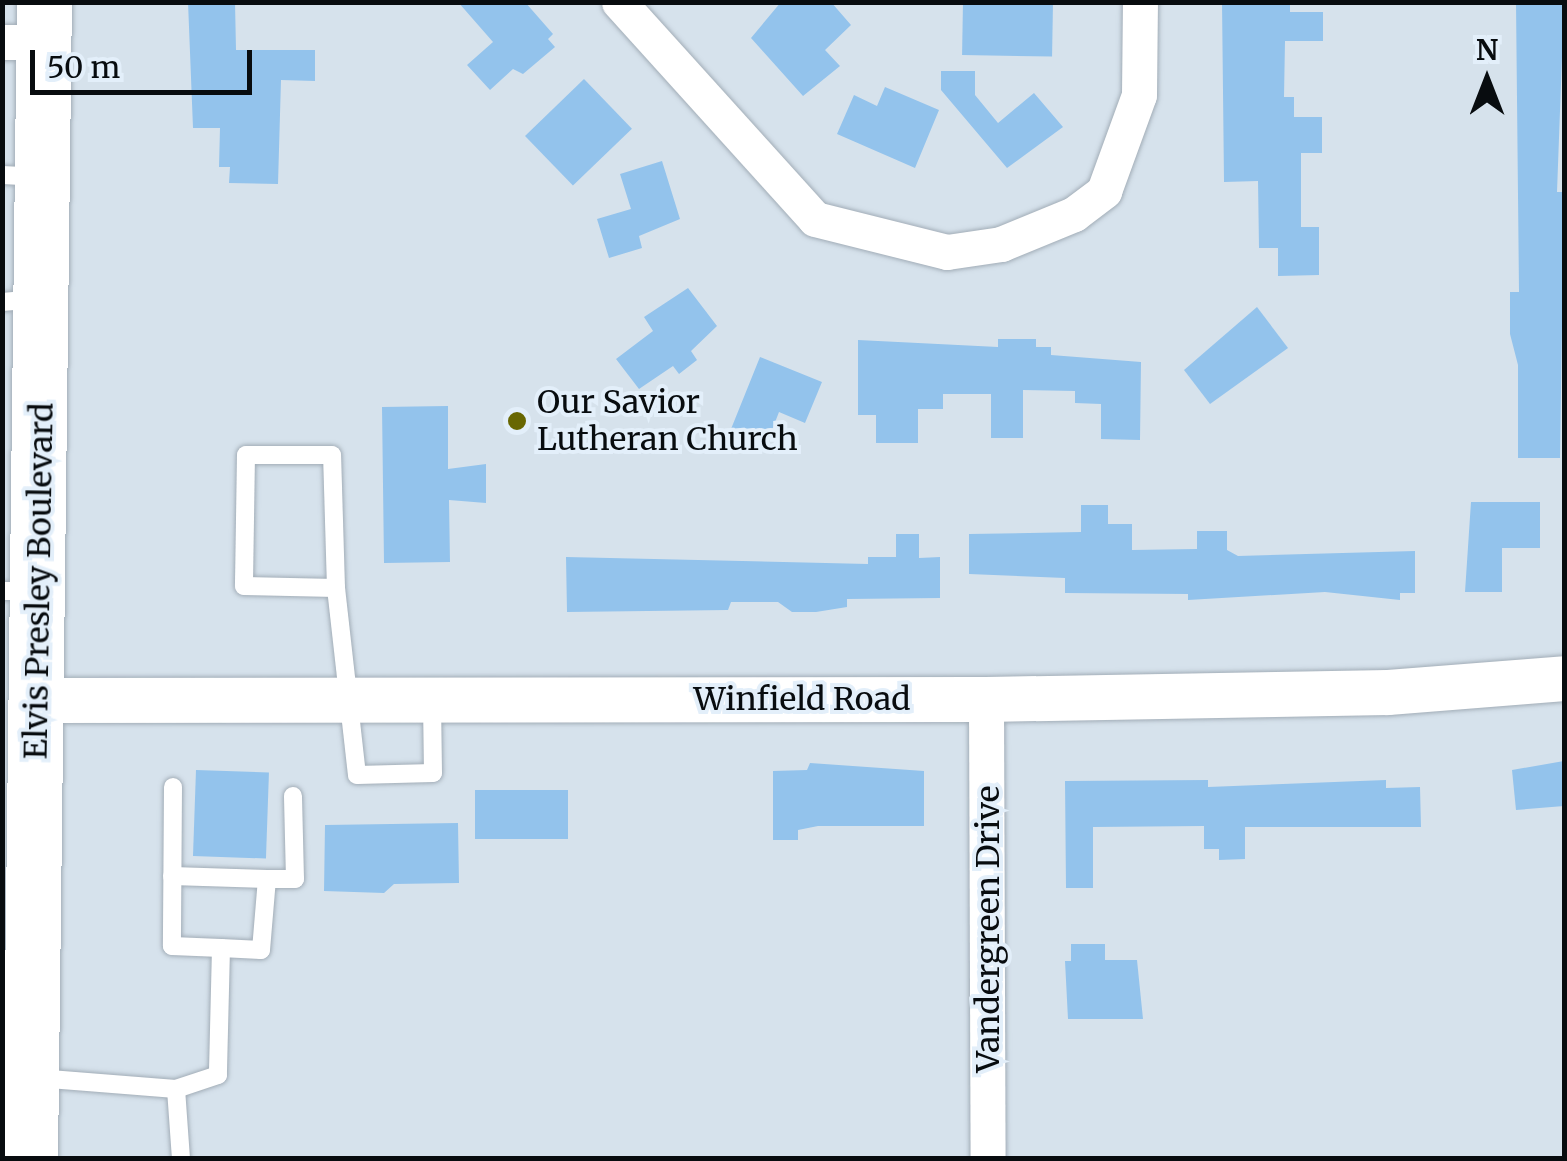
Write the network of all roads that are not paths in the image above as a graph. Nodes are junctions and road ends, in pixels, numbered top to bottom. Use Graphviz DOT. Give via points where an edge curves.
graph roads {
  1 [pos="619,2"];
  2 [pos="1140,2"];
  3 [pos="30,29"];
  4 [pos="23,176"];
  5 [pos="22,300"];
  6 [pos="336,588"];
  7 [pos="21,591"];
  8 [pos="1564,678"];
  9 [pos="432,699"];
  10 [pos="986,699"];
  11 [pos="38,700"];
  12 [pos="354,700"];
  13 [pos="173,786"];
  14 [pos="293,796"];
  15 [pos="172,876"];
  16 [pos="267,879"];
  17 [pos="221,948"];
  18 [pos="32,1078"];
  19 [pos="176,1089"];
  20 [pos="30,1158"];
  21 [pos="181,1158"];
  22 [pos="988,1158"];
  1 -- 2 [label="street" via="815,219 947,252 1001,244 1074,214 1104,190 1138,95"];
  3 -- 4 [label="main road, Elvis Presley Boulevard"];
  4 -- 5 [label="main road, Elvis Presley Boulevard"];
  5 -- 7 [label="main road, Elvis Presley Boulevard"];
  6 -- 6 [label="lane" via="244,586 246,455 332,455"];
  6 -- 12 [label="lane"];
  7 -- 11 [label="main road, Elvis Presley Boulevard"];
  8 -- 10 [label="street, Winfield Road" via="1388,692"];
  9 -- 10 [label="street, Winfield Road"];
  9 -- 12 [label="street, Winfield Road"];
  9 -- 12 [label="lane" via="433,773 357,775"];
  10 -- 22 [label="street, Vandergreen Drive"];
  11 -- 12 [label="street, Winfield Road"];
  11 -- 18 [label="main road, Elvis Presley Boulevard"];
  13 -- 15 [label="lane"];
  14 -- 16 [label="lane" via="295,879"];
  15 -- 16 [label="lane"];
  15 -- 17 [label="lane" via="172,946"];
  16 -- 17 [label="lane" via="261,950"];
  17 -- 19 [label="lane" via="218,1076"];
  18 -- 19 [label="lane"];
  18 -- 20 [label="main road, Elvis Presley Boulevard"];
  19 -- 21 [label="lane"];
}
